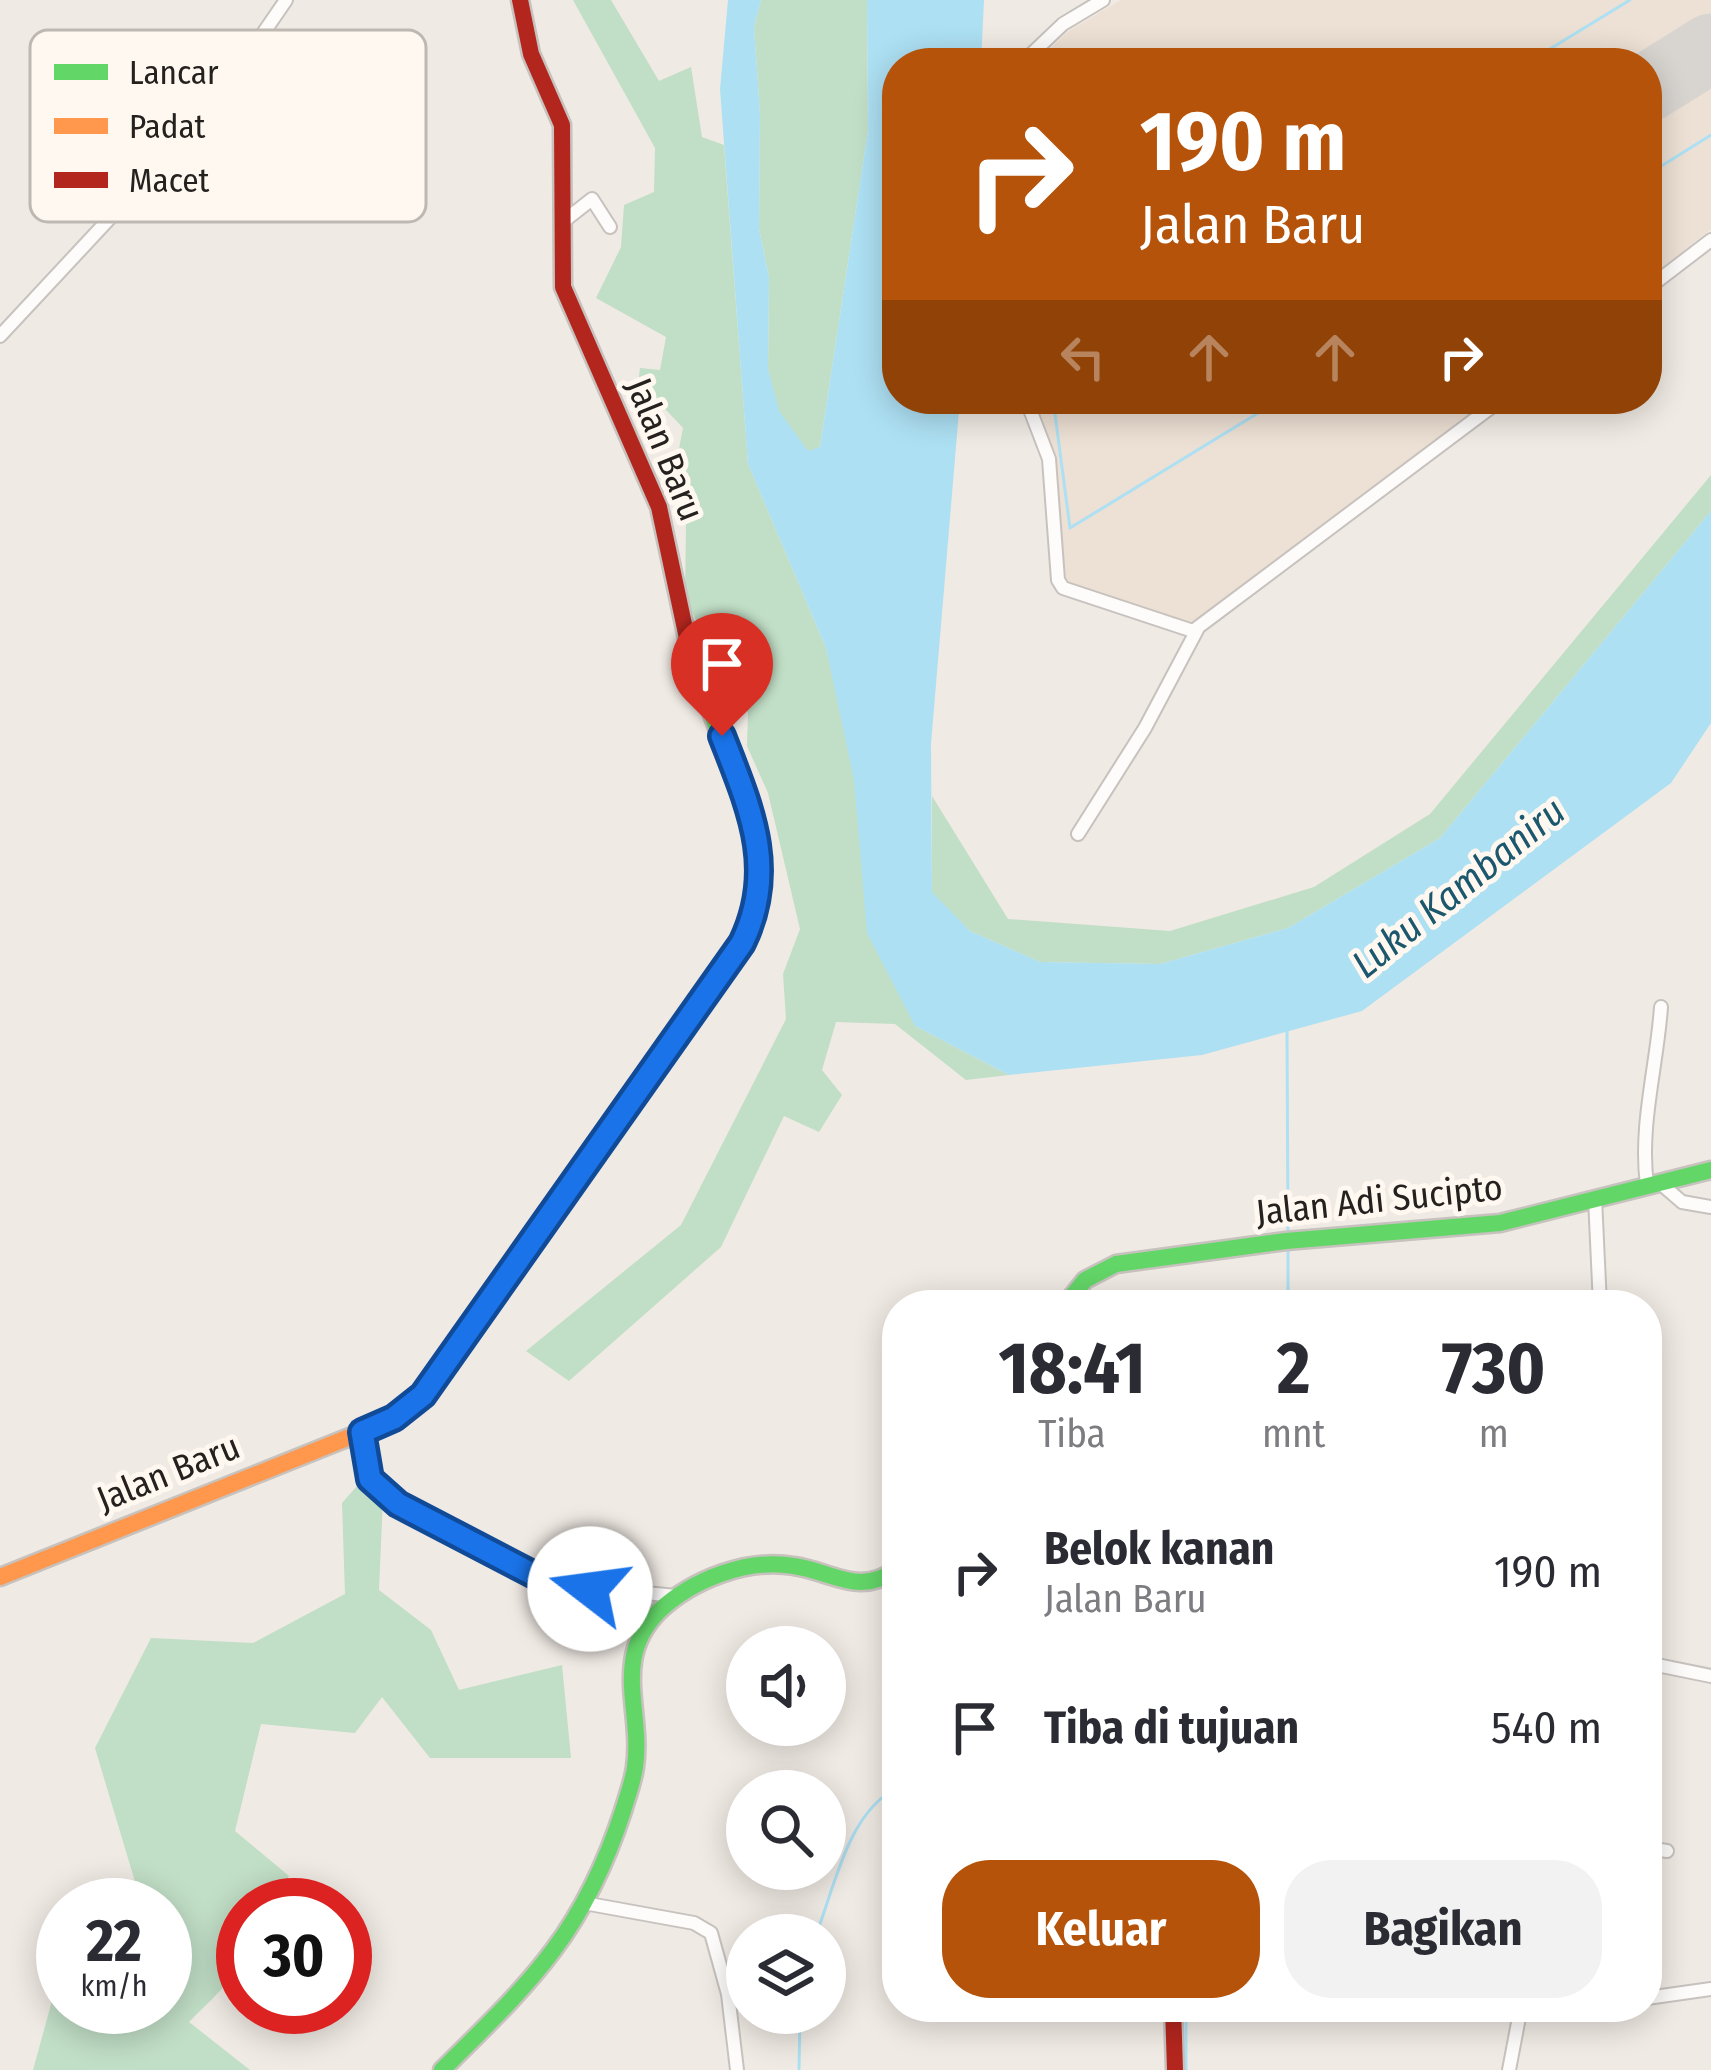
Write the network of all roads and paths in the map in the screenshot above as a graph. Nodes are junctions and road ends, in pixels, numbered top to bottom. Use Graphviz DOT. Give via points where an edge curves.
graph roads {
  1 [pos="286,0"];
  2 [pos="520,0"];
  3 [pos="1103,0"];
  4 [pos="265,30"];
  5 [pos="1037,48"];
  6 [pos="564,221"];
  7 [pos="106,222"];
  8 [pos="610,226"];
  9 [pos="1711,240"];
  10 [pos="1662,278"];
  11 [pos="0,336"];
  12 [pos="1032,414"];
  13 [pos="1482,414"];
  14 [pos="1198,630"];
  15 [pos="1078,833"];
  16 [pos="1661,1007"];
  17 [pos="1711,1170"];
  18 [pos="1653,1183"];
  19 [pos="1595,1198"];
  20 [pos="1711,1208"];
  21 [pos="1077,1290"];
  22 [pos="1599,1290"];
  23 [pos="362,1432"];
  24 [pos="0,1577"];
  25 [pos="882,1578"];
  26 [pos="676,1596"];
  27 [pos="1662,1667"];
  28 [pos="1711,1676"];
  29 [pos="1662,1850"];
  30 [pos="1667,1851"];
  31 [pos="584,1903"];
  32 [pos="1711,1989"];
  33 [pos="1662,1996"];
  34 [pos="1174,2022"];
  35 [pos="1518,2022"];
  36 [pos="442,2070"];
  37 [pos="737,2070"];
  38 [pos="1175,2070"];
  39 [pos="1509,2070"];
  1 -- 4 [label="street"];
  2 -- 6 [label="main road, Jalan Baru" via="531,54 562,125"];
  3 -- 5 [label="street"];
  6 -- 8 [label="street" via="592,200"];
  6 -- 23 [label="main road, Jalan Baru" via="563,287 659,508 687,645 751,816 761,892 742,943 448,1362 410,1408"];
  7 -- 11 [label="street"];
  9 -- 10 [label="street"];
  12 -- 14 [label="street" via="1049,459 1063,588"];
  13 -- 14 [label="street"];
  14 -- 15 [label="street"];
  16 -- 18 [label="street" via="1642,1148"];
  17 -- 18 [label="main road, Jalan Adi Sucipto"];
  18 -- 19 [label="main road, Jalan Adi Sucipto"];
  18 -- 20 [label="street"];
  19 -- 21 [label="main road, Jalan Adi Sucipto" via="1464,1229 1294,1240 1116,1264"];
  19 -- 22 [label="street"];
  23 -- 24 [label="main road, Jalan Baru"];
  23 -- 26 [label="street" via="370,1479 417,1516 555,1584"];
  25 -- 26 [label="main road" via="859,1587 772,1564"];
  26 -- 31 [label="main road" via="634,1649 634,1768"];
  27 -- 28 [label="street"];
  29 -- 30 [label="street"];
  31 -- 36 [label="main road" via="541,1970"];
  31 -- 37 [label="street" via="711,1933"];
  32 -- 33 [label="street"];
  34 -- 38 [label="main road"];
  35 -- 39 [label="street"];
}
